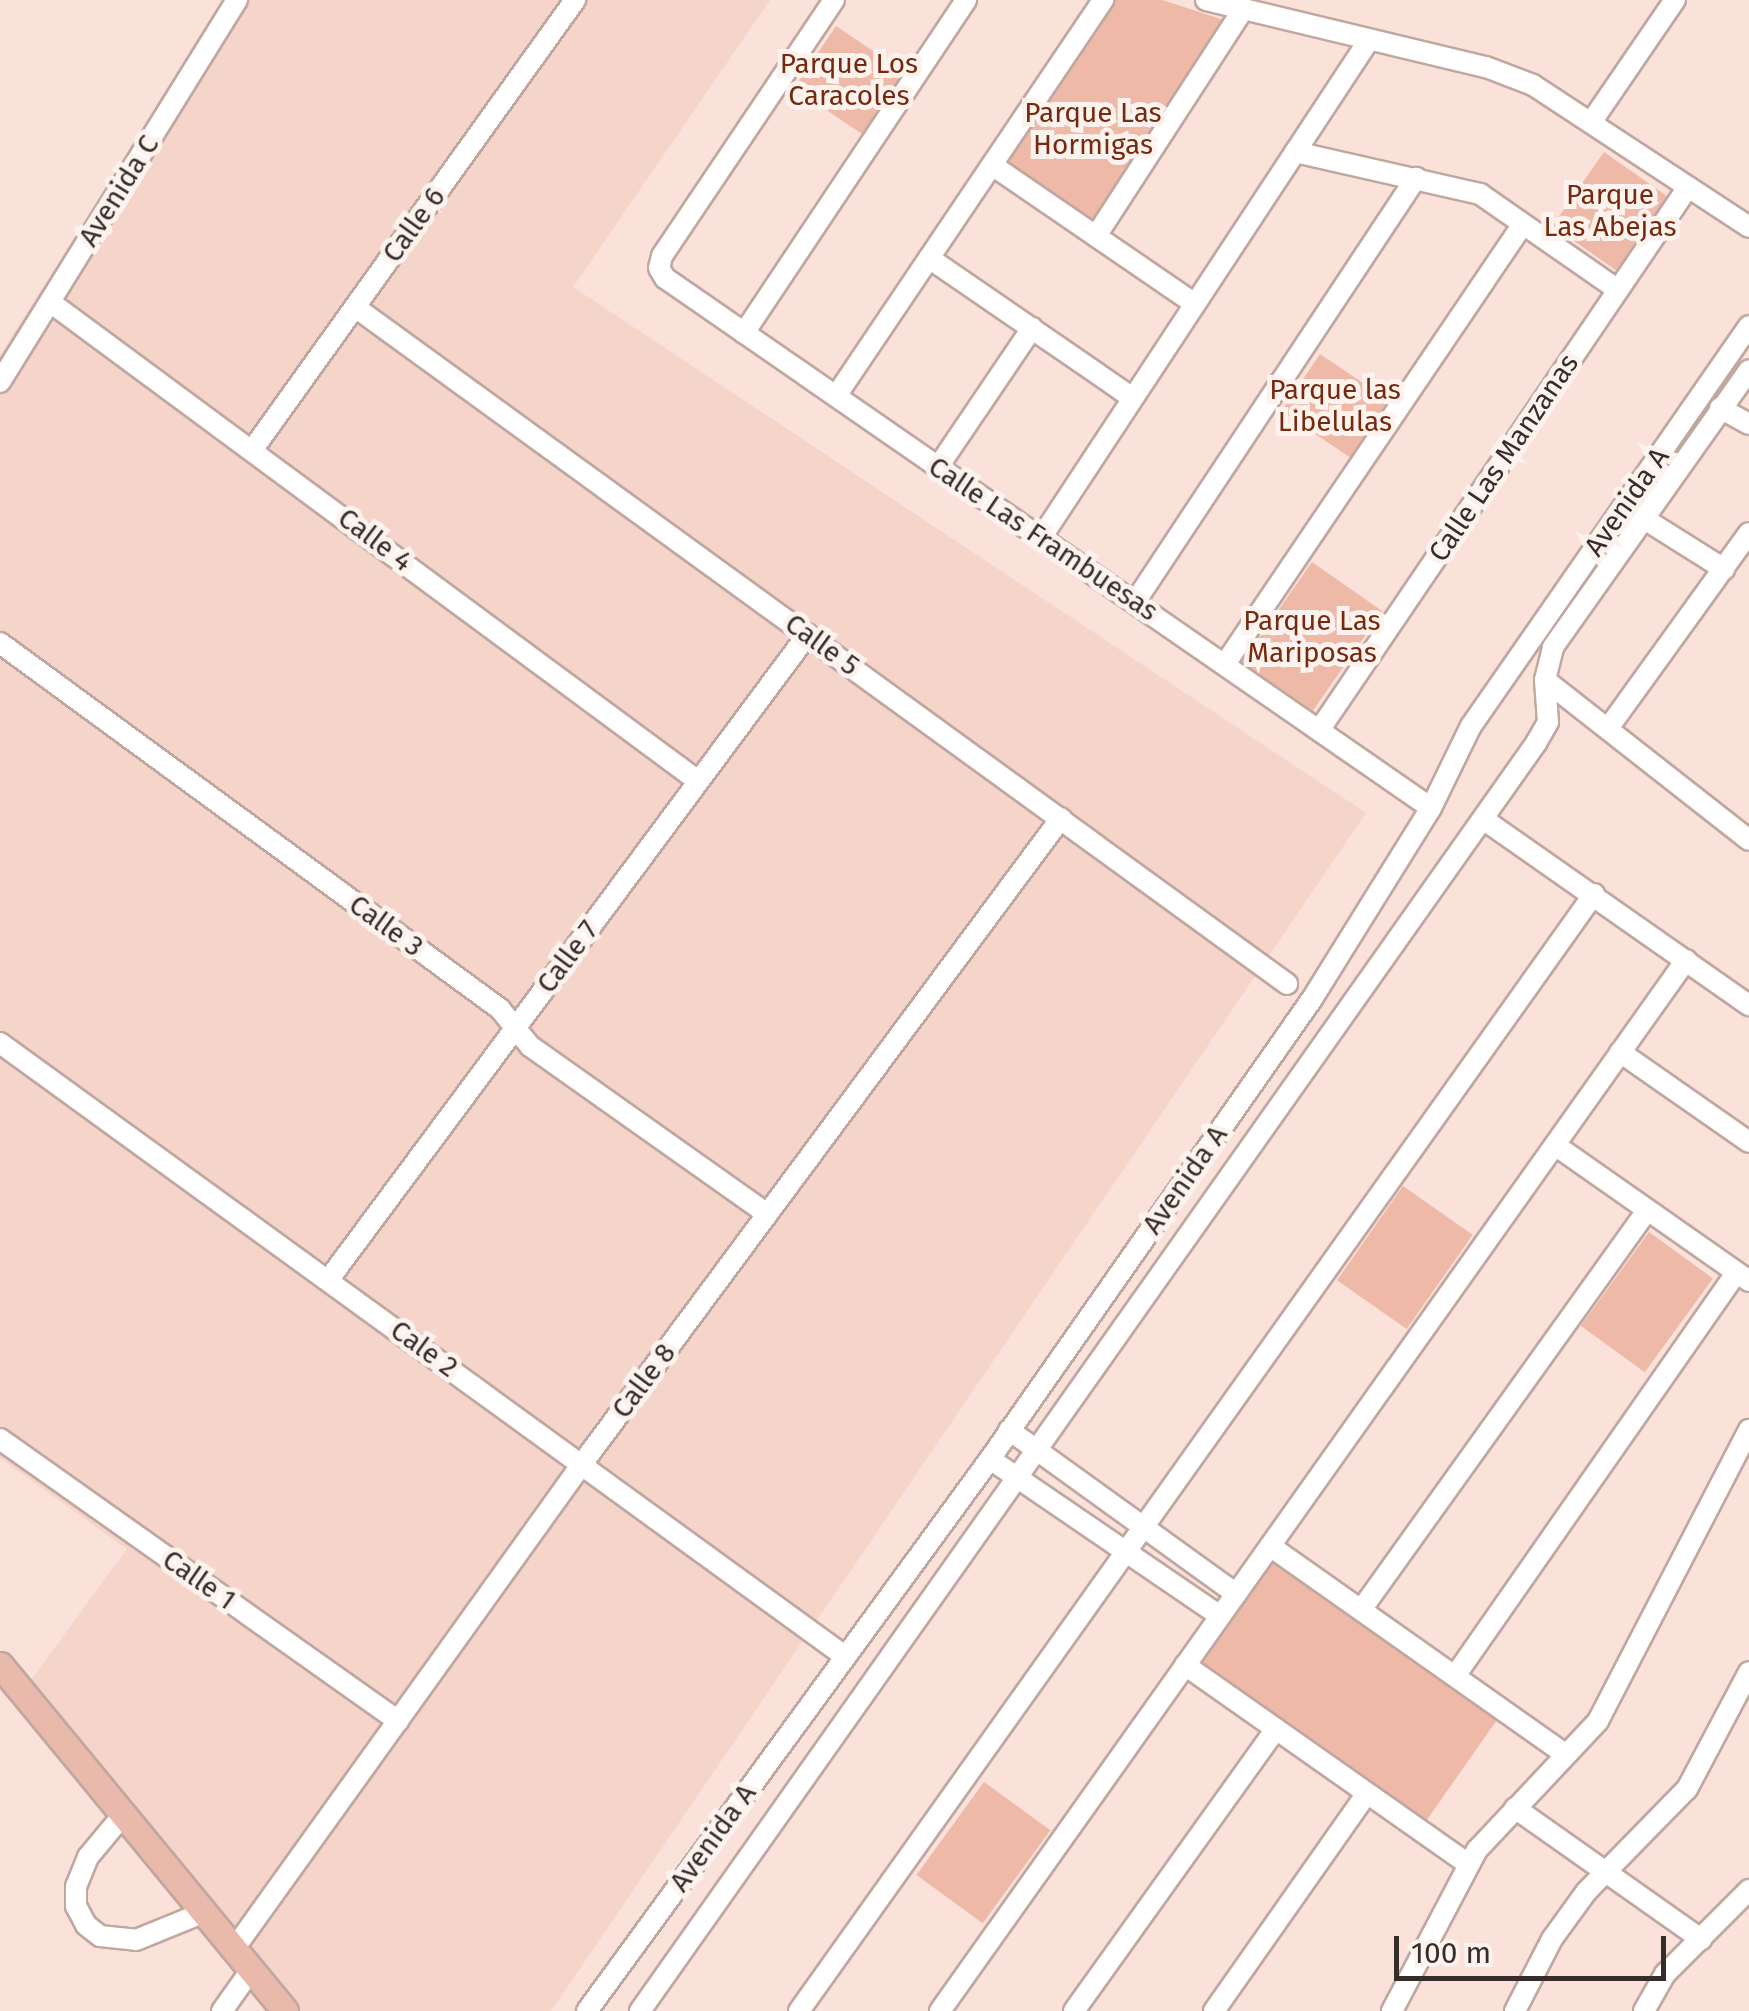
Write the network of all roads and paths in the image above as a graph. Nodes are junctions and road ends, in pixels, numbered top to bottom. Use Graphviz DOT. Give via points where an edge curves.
graph roads {
  1 [pos="237,0"];
  2 [pos="575,0"];
  3 [pos="834,0"];
  4 [pos="966,0"];
  5 [pos="1103,0"];
  6 [pos="1206,0"];
  7 [pos="1675,0"];
  8 [pos="1243,10"];
  9 [pos="1370,40"];
  10 [pos="1592,120"];
  11 [pos="1296,152"];
  12 [pos="992,165"];
  13 [pos="1416,178"];
  14 [pos="1688,187"];
  15 [pos="1523,224"];
  16 [pos="1749,227"];
  17 [pos="1096,236"];
  18 [pos="930,258"];
  19 [pos="1618,290"];
  20 [pos="50,302"];
  21 [pos="1195,304"];
  22 [pos="355,307"];
  23 [pos="1749,326"];
  24 [pos="1032,328"];
  25 [pos="744,333"];
  26 [pos="1749,370"];
  27 [pos="0,382"];
  28 [pos="836,396"];
  29 [pos="1133,398"];
  30 [pos="1720,408"];
  31 [pos="1749,424"];
  32 [pos="253,449"];
  33 [pos="938,466"];
  34 [pos="1643,518"];
  35 [pos="1749,533"];
  36 [pos="1040,538"];
  37 [pos="1724,569"];
  38 [pos="1135,602"];
  39 [pos="808,634"];
  40 [pos="0,643"];
  41 [pos="1225,664"];
  42 [pos="1545,680"];
  43 [pos="1609,727"];
  44 [pos="1320,729"];
  45 [pos="698,781"];
  46 [pos="1430,808"];
  47 [pos="1061,818"];
  48 [pos="1483,820"];
  49 [pos="1749,840"];
  50 [pos="1594,894"];
  51 [pos="1686,960"];
  52 [pos="1287,984"];
  53 [pos="1749,1005"];
  54 [pos="516,1028"];
  55 [pos="0,1044"];
  56 [pos="1620,1052"];
  57 [pos="1749,1142"];
  58 [pos="1555,1145"];
  59 [pos="1646,1210"];
  60 [pos="767,1214"];
  61 [pos="1743,1277"];
  62 [pos="328,1280"];
  63 [pos="1009,1430"];
  64 [pos="1749,1430"];
  65 [pos="0,1439"];
  66 [pos="1036,1451"];
  67 [pos="990,1459"];
  68 [pos="582,1464"];
  69 [pos="1020,1478"];
  70 [pos="1144,1527"];
  71 [pos="1270,1546"];
  72 [pos="1128,1550"];
  73 [pos="1236,1594"];
  74 [pos="1360,1610"];
  75 [pos="1220,1616"];
  76 [pos="846,1657"];
  77 [pos="0,1665"];
  78 [pos="1186,1665"];
  79 [pos="1749,1672"];
  80 [pos="1454,1676"];
  81 [pos="398,1721"];
  82 [pos="1276,1729"];
  83 [pos="1566,1754"];
  84 [pos="1367,1793"];
  85 [pos="1515,1808"];
  86 [pos="122,1815"];
  87 [pos="1468,1864"];
  88 [pos="1607,1872"];
  89 [pos="1749,1890"];
  90 [pos="202,1912"];
  91 [pos="1701,1939"];
  92 [pos="234,1949"];
  93 [pos="252,1970"];
  94 [pos="222,2011"];
  95 [pos="285,2011"];
  96 [pos="587,2011"];
  97 [pos="640,2011"];
  98 [pos="800,2011"];
  99 [pos="940,2011"];
  100 [pos="1074,2011"];
  101 [pos="1214,2011"];
  102 [pos="1392,2011"];
  103 [pos="1515,2011"];
  104 [pos="1644,2011"];
  1 -- 20 [label="street, Avenida C"];
  2 -- 22 [label="street, Calle 6"];
  3 -- 25 [label="street, Calle Las Frambuesas" via="658,268"];
  4 -- 25 [label="street"];
  5 -- 12 [label="street"];
  6 -- 8 [label="street"];
  7 -- 10 [label="street"];
  8 -- 9 [label="street"];
  8 -- 17 [label="street"];
  9 -- 10 [label="street" via="1486,67"];
  9 -- 11 [label="street"];
  10 -- 14 [label="street"];
  11 -- 13 [label="street"];
  11 -- 21 [label="street"];
  12 -- 17 [label="street"];
  12 -- 18 [label="street"];
  13 -- 15 [label="street" via="1480,194"];
  13 -- 38 [label="street"];
  14 -- 16 [label="street"];
  14 -- 19 [label="street, Calle Las Manzanas"];
  15 -- 19 [label="street"];
  15 -- 41 [label="street"];
  17 -- 21 [label="street"];
  18 -- 24 [label="street"];
  18 -- 28 [label="street"];
  19 -- 44 [label="street, Calle Las Manzanas"];
  20 -- 27 [label="street, Avenida C"];
  20 -- 32 [label="street, Calle 4"];
  21 -- 29 [label="street"];
  22 -- 32 [label="street, Calle 6"];
  22 -- 39 [label="street, Calle 5"];
  23 -- 46 [label="street, Avenida A" via="1471,726"];
  24 -- 29 [label="street"];
  24 -- 33 [label="street"];
  25 -- 28 [label="street, Calle Las Frambuesas"];
  26 -- 30 [label="street, Avenida A"];
  28 -- 33 [label="street, Calle Las Frambuesas"];
  29 -- 36 [label="street"];
  30 -- 31 [label="street"];
  30 -- 34 [label="street, Avenida A"];
  32 -- 45 [label="street, Calle 4"];
  33 -- 36 [label="street, Calle Las Frambuesas"];
  34 -- 37 [label="street"];
  34 -- 42 [label="street, Avenida A" via="1553,647"];
  35 -- 37 [label="street"];
  36 -- 38 [label="street, Calle Las Frambuesas"];
  37 -- 43 [label="street"];
  38 -- 41 [label="street, Calle Las Frambuesas"];
  39 -- 45 [label="street, Calle 7"];
  39 -- 47 [label="street, Calle 5"];
  40 -- 54 [label="street, Calle 3" via="500,1009"];
  41 -- 44 [label="street, Calle Las Frambuesas"];
  42 -- 43 [label="street"];
  42 -- 48 [label="street, Avenida A" via="1548,722"];
  43 -- 49 [label="street"];
  44 -- 46 [label="street, Calle Las Frambuesas"];
  45 -- 54 [label="street, Calle 7"];
  46 -- 63 [label="street, Avenida A" via="1312,998"];
  47 -- 52 [label="street, Calle 5"];
  47 -- 60 [label="street, Calle 8"];
  48 -- 50 [label="street"];
  48 -- 66 [label="street, Avenida A"];
  50 -- 51 [label="street"];
  50 -- 70 [label="street"];
  51 -- 53 [label="street"];
  51 -- 56 [label="street"];
  54 -- 60 [label="street, Calle 3" via="530,1046"];
  54 -- 62 [label="street, Calle 7"];
  55 -- 62 [label="street, Cale 2"];
  56 -- 57 [label="street"];
  56 -- 58 [label="street"];
  58 -- 59 [label="street"];
  58 -- 71 [label="street"];
  59 -- 61 [label="street"];
  59 -- 74 [label="street"];
  60 -- 68 [label="street, Calle 8"];
  61 -- 80 [label="street"];
  62 -- 68 [label="street, Cale 2"];
  63 -- 66 [label="street"];
  63 -- 67 [label="street, Avenida A"];
  64 -- 83 [label="street" via="1598,1722"];
  65 -- 81 [label="street, Calle 1"];
  66 -- 69 [label="street, Avenida A"];
  66 -- 70 [label="street"];
  67 -- 69 [label="street"];
  67 -- 76 [label="street, Avenida A"];
  68 -- 76 [label="street, Cale 2"];
  68 -- 81 [label="street, Calle 8"];
  69 -- 72 [label="street"];
  69 -- 97 [label="street, Avenida A"];
  70 -- 72 [label="street"];
  70 -- 73 [label="street"];
  71 -- 73 [label="street"];
  71 -- 74 [label="street"];
  72 -- 75 [label="street"];
  72 -- 98 [label="street"];
  73 -- 75 [label="street"];
  74 -- 80 [label="street"];
  75 -- 78 [label="street"];
  76 -- 96 [label="street, Avenida A"];
  77 -- 86 [label="main road"];
  78 -- 82 [label="street"];
  78 -- 99 [label="street"];
  79 -- 88 [label="street" via="1687,1789"];
  80 -- 83 [label="street"];
  81 -- 92 [label="street, Calle 8"];
  82 -- 84 [label="street"];
  82 -- 100 [label="street"];
  83 -- 85 [label="street"];
  84 -- 87 [label="street"];
  84 -- 101 [label="street"];
  85 -- 87 [label="street"];
  85 -- 88 [label="street"];
  86 -- 90 [label="main road"];
  86 -- 90 [label="street" via="88,1857 76,1886 86,1925 100,1936 136,1940"];
  87 -- 102 [label="street"];
  88 -- 91 [label="street"];
  88 -- 103 [label="street" via="1552,1939"];
  89 -- 91 [label="street"];
  90 -- 92 [label="main road"];
  91 -- 104 [label="street" via="1665,1974"];
  92 -- 93 [label="main road"];
  93 -- 94 [label="street"];
  93 -- 95 [label="main road"];
}
